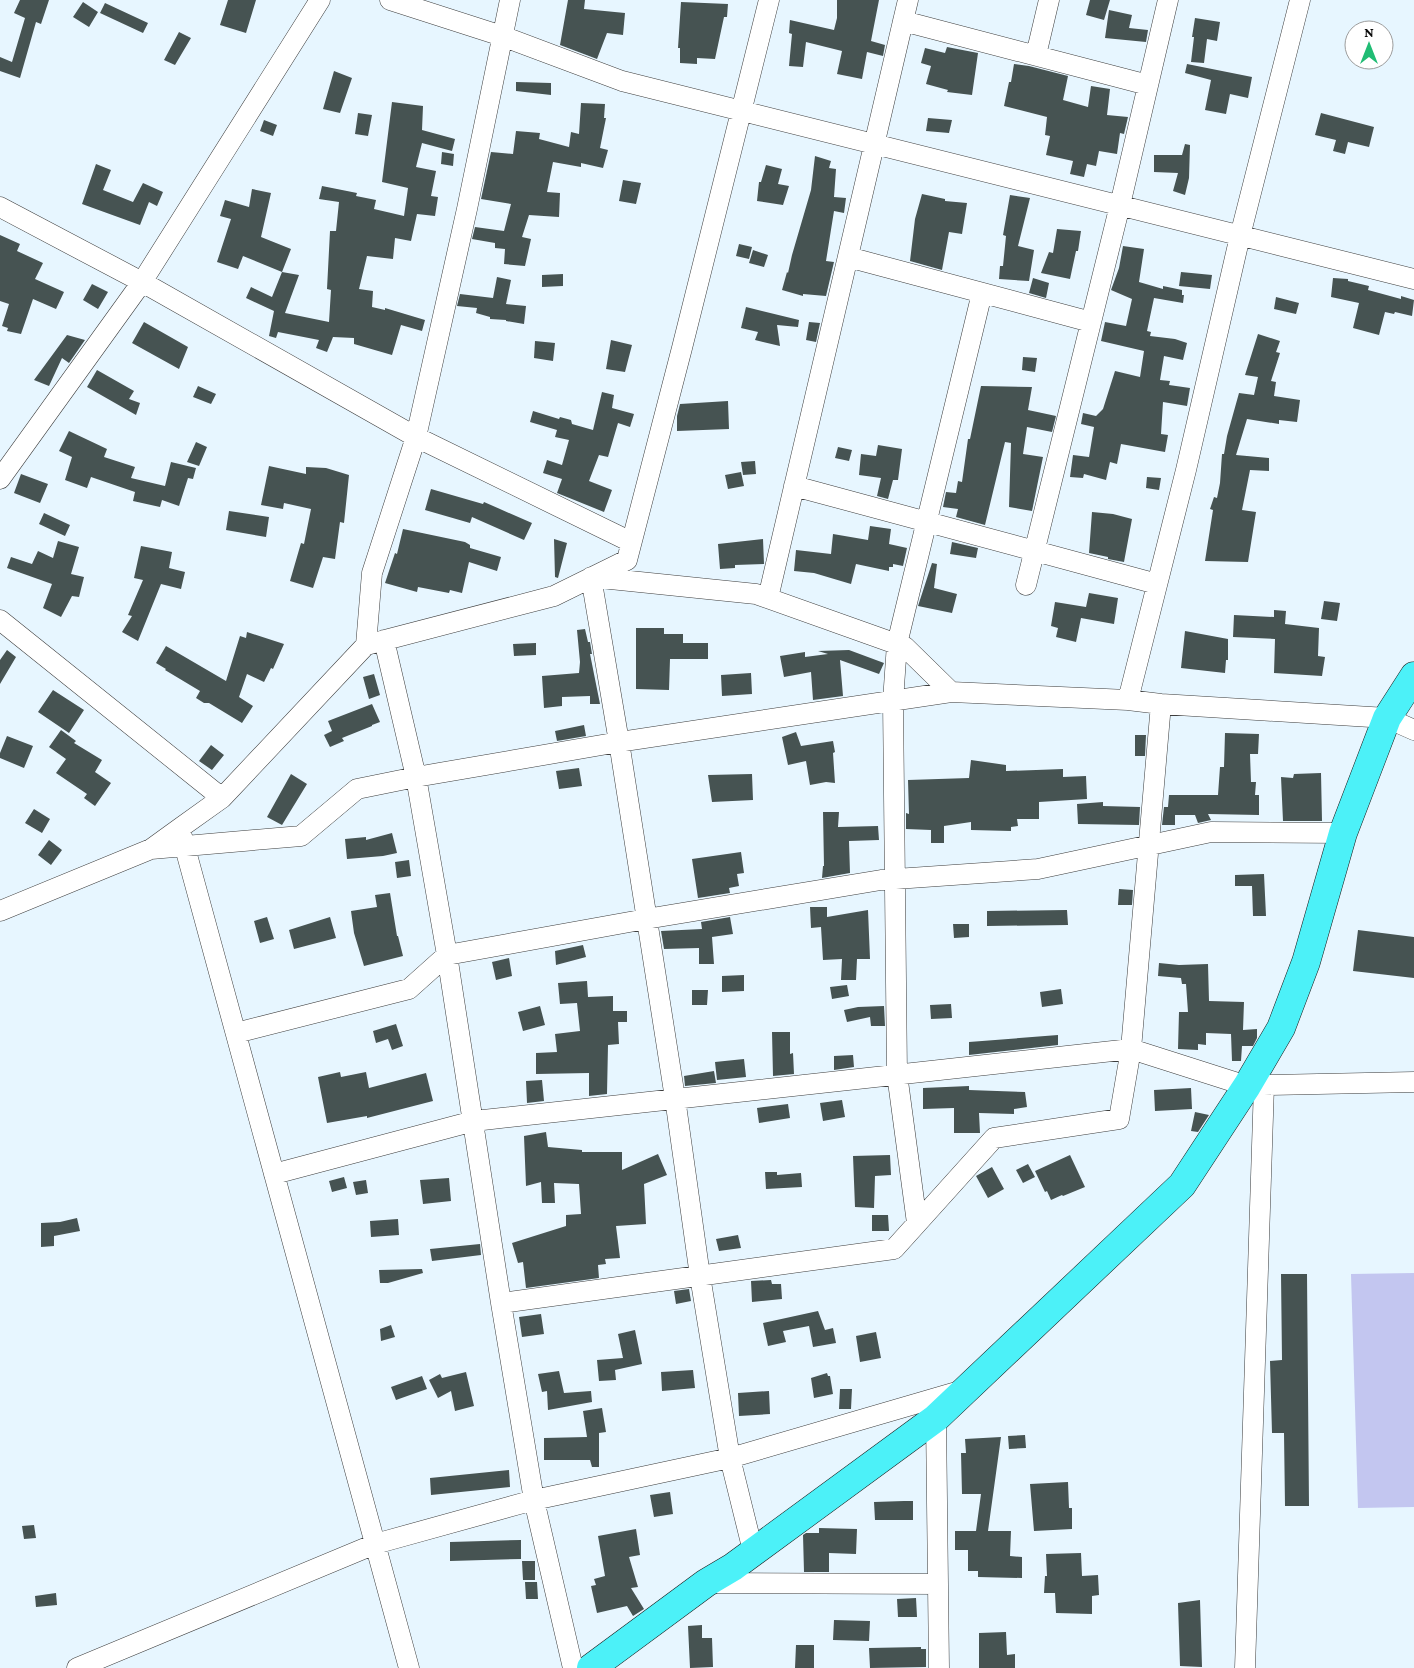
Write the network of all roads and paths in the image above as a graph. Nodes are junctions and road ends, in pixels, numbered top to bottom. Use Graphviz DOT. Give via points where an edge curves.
graph roads {
  1 [pos="320,0"];
  2 [pos="390,0"];
  3 [pos="510,0"];
  4 [pos="769,0"];
  5 [pos="908,0"];
  6 [pos="1049,0"];
  7 [pos="1168,0"];
  8 [pos="1300,0"];
  9 [pos="903,20"];
  10 [pos="502,36"];
  11 [pos="1036,55"];
  12 [pos="1148,85"];
  13 [pos="741,112"];
  14 [pos="874,145"];
  15 [pos="1120,205"];
  16 [pos="0,207"];
  17 [pos="1240,236"];
  18 [pos="848,257"];
  19 [pos="1414,279"];
  20 [pos="142,282"];
  21 [pos="982,293"];
  22 [pos="1091,322"];
  23 [pos="416,437"];
  24 [pos="0,479"];
  25 [pos="794,486"];
  26 [pos="927,522"];
  27 [pos="631,542"];
  28 [pos="1035,551"];
  29 [pos="591,578"];
  30 [pos="1157,584"];
  31 [pos="1026,585"];
  32 [pos="768,598"];
  33 [pos="0,620"];
  34 [pos="375,643"];
  35 [pos="897,644"];
  36 [pos="1414,676"];
  37 [pos="951,692"];
  38 [pos="1128,700"];
  39 [pos="893,701"];
  40 [pos="1161,704"];
  41 [pos="1387,718"];
  42 [pos="1414,730"];
  43 [pos="619,742"];
  44 [pos="416,777"];
  45 [pos="222,798"];
  46 [pos="1343,833"];
  47 [pos="182,837"];
  48 [pos="1149,846"];
  49 [pos="895,878"];
  50 [pos="5,903"];
  51 [pos="646,919"];
  52 [pos="447,955"];
  53 [pos="236,1033"];
  54 [pos="1131,1050"];
  55 [pos="897,1074"];
  56 [pos="1414,1082"];
  57 [pos="1256,1085"];
  58 [pos="674,1098"];
  59 [pos="474,1121"];
  60 [pos="274,1174"];
  61 [pos="917,1224"];
  62 [pos="700,1276"];
  63 [pos="501,1303"];
  64 [pos="968,1388"];
  65 [pos="936,1418"];
  66 [pos="730,1458"];
  67 [pos="534,1500"];
  68 [pos="375,1544"];
  69 [pos="753,1551"];
  70 [pos="706,1583"];
  71 [pos="938,1584"];
  72 [pos="77,1668"];
  73 [pos="409,1668"];
  74 [pos="573,1668"];
  75 [pos="591,1668"];
  76 [pos="939,1668"];
  77 [pos="1245,1668"];
  1 -- 20 [label="street"];
  2 -- 10 [label="street"];
  3 -- 10 [label="street"];
  4 -- 13 [label="street"];
  5 -- 9 [label="street"];
  6 -- 11 [label="street"];
  7 -- 12 [label="street"];
  8 -- 17 [label="street"];
  9 -- 11 [label="street"];
  9 -- 14 [label="street"];
  10 -- 13 [label="street" via="622,81"];
  10 -- 23 [label="street"];
  11 -- 12 [label="street"];
  12 -- 15 [label="street"];
  13 -- 14 [label="street"];
  13 -- 27 [label="street"];
  14 -- 15 [label="street"];
  14 -- 18 [label="street"];
  15 -- 17 [label="street"];
  15 -- 22 [label="street"];
  16 -- 20 [label="street"];
  17 -- 19 [label="street"];
  17 -- 30 [label="street"];
  18 -- 21 [label="street"];
  18 -- 25 [label="street"];
  20 -- 23 [label="street"];
  20 -- 24 [label="street"];
  21 -- 22 [label="street"];
  21 -- 26 [label="street"];
  22 -- 28 [label="street"];
  23 -- 27 [label="street"];
  23 -- 34 [label="street" via="372,573"];
  25 -- 26 [label="street"];
  25 -- 32 [label="street"];
  26 -- 28 [label="street"];
  26 -- 35 [label="street"];
  27 -- 29 [label="street" via="626,560"];
  28 -- 30 [label="street"];
  28 -- 31 [label="street"];
  29 -- 32 [label="street" via="756,594"];
  29 -- 34 [label="street" via="554,596"];
  29 -- 43 [label="street"];
  30 -- 38 [label="street"];
  32 -- 35 [label="street"];
  33 -- 45 [label="street"];
  34 -- 44 [label="street"];
  34 -- 45 [label="street"];
  35 -- 37 [label="street" via="905,647"];
  35 -- 39 [label="street"];
  36 -- 41 [label="highway"];
  37 -- 38 [label="street"];
  37 -- 39 [label="street"];
  38 -- 40 [label="street"];
  39 -- 43 [label="street"];
  39 -- 49 [label="street"];
  40 -- 41 [label="street"];
  40 -- 48 [label="street"];
  41 -- 42 [label="street"];
  41 -- 46 [label="highway"];
  43 -- 44 [label="street"];
  43 -- 51 [label="street"];
  44 -- 47 [label="street" via="357,789 301,836"];
  44 -- 52 [label="street"];
  45 -- 47 [label="street"];
  46 -- 48 [label="street" via="1211,832"];
  46 -- 57 [label="highway" via="1306,962"];
  47 -- 50 [label="street"];
  47 -- 53 [label="street"];
  48 -- 49 [label="street" via="1038,869"];
  48 -- 54 [label="street"];
  49 -- 51 [label="street"];
  49 -- 55 [label="street"];
  51 -- 52 [label="street"];
  51 -- 58 [label="street"];
  52 -- 53 [label="street" via="409,989"];
  52 -- 59 [label="street"];
  53 -- 60 [label="street"];
  54 -- 55 [label="street"];
  54 -- 57 [label="street"];
  54 -- 61 [label="street" via="1119,1118 994,1138"];
  55 -- 58 [label="street"];
  55 -- 61 [label="street"];
  56 -- 57 [label="street"];
  57 -- 64 [label="highway" via="1182,1185"];
  57 -- 77 [label="street"];
  58 -- 59 [label="street"];
  58 -- 62 [label="street"];
  59 -- 60 [label="street"];
  59 -- 63 [label="street"];
  60 -- 68 [label="street"];
  61 -- 62 [label="street" via="894,1249"];
  62 -- 63 [label="street"];
  62 -- 66 [label="street"];
  63 -- 67 [label="street"];
  64 -- 65 [label="highway"];
  64 -- 66 [label="street"];
  65 -- 69 [label="highway"];
  65 -- 71 [label="street"];
  66 -- 67 [label="street"];
  66 -- 69 [label="street"];
  67 -- 68 [label="street"];
  67 -- 74 [label="street"];
  68 -- 72 [label="street"];
  68 -- 73 [label="street"];
  69 -- 70 [label="highway" via="733,1568"];
  70 -- 71 [label="street"];
  70 -- 75 [label="highway"];
  71 -- 76 [label="street"];
}
